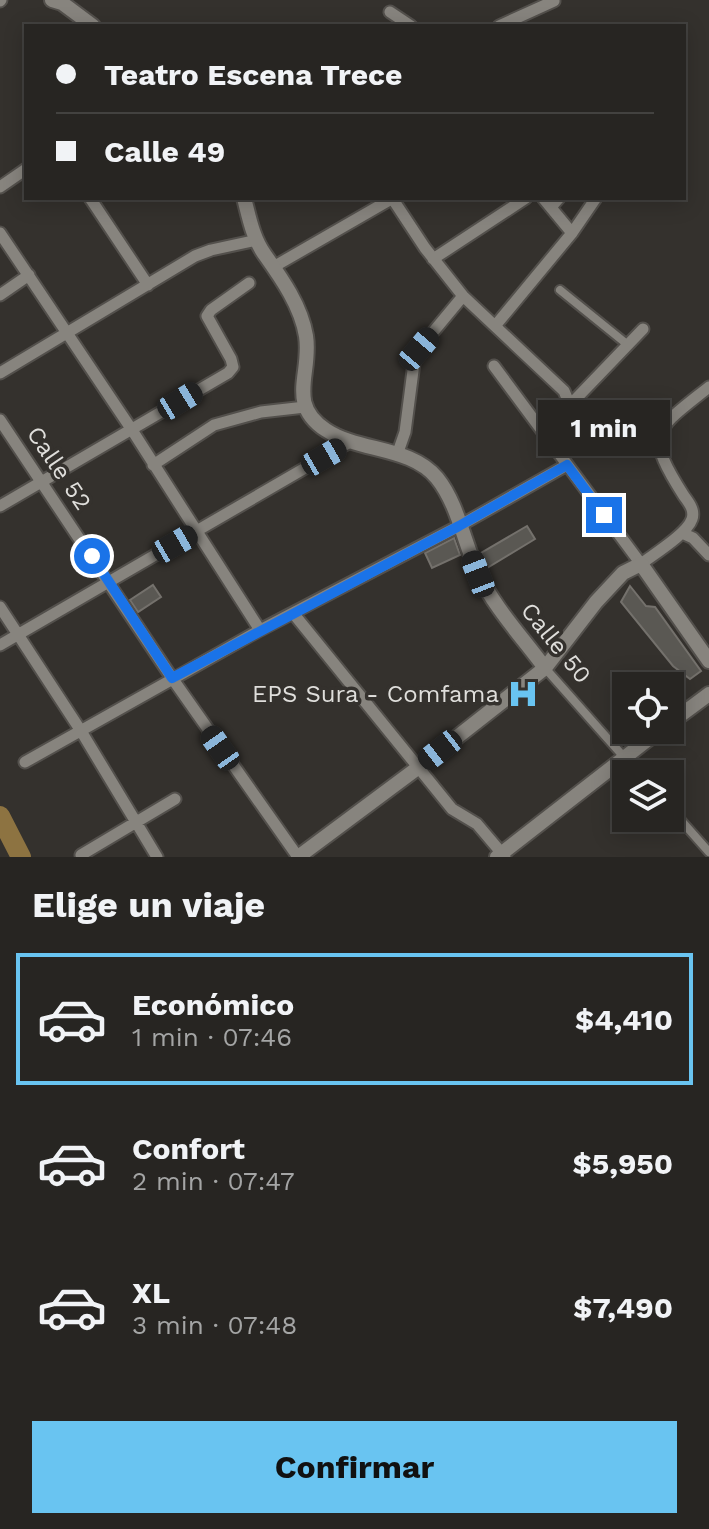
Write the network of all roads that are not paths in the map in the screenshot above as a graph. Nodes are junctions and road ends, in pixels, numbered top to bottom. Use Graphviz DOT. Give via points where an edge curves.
graph roads {
  1 [pos="59,1"];
  2 [pos="554,1"];
  3 [pos="390,12"];
  4 [pos="90,24"];
  5 [pos="408,24"];
  6 [pos="503,24"];
  7 [pos="24,170"];
  8 [pos="0,187"];
  9 [pos="91,200"];
  10 [pos="245,200"];
  11 [pos="389,200"];
  12 [pos="393,200"];
  13 [pos="523,200"];
  14 [pos="595,200"];
  15 [pos="551,201"];
  16 [pos="0,233"];
  17 [pos="572,233"];
  18 [pos="257,240"];
  19 [pos="433,259"];
  20 [pos="275,266"];
  21 [pos="29,275"];
  22 [pos="249,283"];
  23 [pos="148,285"];
  24 [pos="560,290"];
  25 [pos="0,295"];
  26 [pos="463,296"];
  27 [pos="495,326"];
  28 [pos="643,329"];
  29 [pos="67,333"];
  30 [pos="628,345"];
  31 [pos="494,366"];
  32 [pos="0,373"];
  33 [pos="709,387"];
  34 [pos="570,405"];
  35 [pos="305,407"];
  36 [pos="0,420"];
  37 [pos="132,430"];
  38 [pos="547,437"];
  39 [pos="350,442"];
  40 [pos="397,455"];
  41 [pos="153,465"];
  42 [pos="567,465"];
  43 [pos="42,481"];
  44 [pos="0,506"];
  45 [pos="459,526"];
  46 [pos="196,532"];
  47 [pos="682,533"];
  48 [pos="709,555"];
  49 [pos="641,564"];
  50 [pos="109,581"];
  51 [pos="0,607"];
  52 [pos="293,613"];
  53 [pos="260,630"];
  54 [pos="18,634"];
  55 [pos="0,645"];
  56 [pos="709,661"];
  57 [pos="545,668"];
  58 [pos="172,678"];
  59 [pos="709,694"];
  60 [pos="684,713"];
  61 [pos="81,731"];
  62 [pos="640,744"];
  63 [pos="623,756"];
  64 [pos="627,760"];
  65 [pos="25,762"];
  66 [pos="419,767"];
  67 [pos="175,799"];
  68 [pos="135,823"];
  69 [pos="684,824"];
  70 [pos="709,852"];
  71 [pos="81,855"];
  72 [pos="501,856"];
  73 [pos="157,857"];
  74 [pos="298,857"];
  1 -- 4 [label="street"];
  2 -- 6 [label="street"];
  3 -- 5 [label="street"];
  7 -- 8 [label="street"];
  9 -- 23 [label="street"];
  10 -- 18 [label="street"];
  11 -- 20 [label="street"];
  12 -- 19 [label="street"];
  13 -- 19 [label="street"];
  14 -- 17 [label="street"];
  15 -- 17 [label="street"];
  16 -- 21 [label="street"];
  17 -- 27 [label="street"];
  18 -- 20 [label="street"];
  18 -- 23 [label="street" via="203,253"];
  19 -- 26 [label="street"];
  20 -- 35 [label="street" via="306,336"];
  21 -- 25 [label="street"];
  21 -- 29 [label="street"];
  22 -- 37 [label="street" via="207,316 233,367"];
  23 -- 29 [label="street"];
  24 -- 30 [label="street"];
  26 -- 27 [label="street"];
  26 -- 40 [label="street" via="419,349"];
  27 -- 34 [label="street" via="564,391"];
  28 -- 30 [label="street"];
  29 -- 32 [label="street"];
  29 -- 37 [label="street"];
  30 -- 34 [label="street"];
  31 -- 38 [label="street"];
  33 -- 47 [label="street" via="661,429 662,457 692,507 692,519"];
  34 -- 38 [label="street"];
  35 -- 39 [label="street, Calle 50" via="327,431"];
  35 -- 41 [label="street" via="214,425"];
  36 -- 43 [label="street, Calle 52"];
  37 -- 41 [label="street"];
  37 -- 43 [label="street"];
  38 -- 42 [label="street"];
  39 -- 40 [label="street, Calle 50"];
  39 -- 46 [label="street"];
  40 -- 45 [label="street, Calle 50" via="434,474"];
  41 -- 46 [label="street"];
  42 -- 45 [label="street"];
  42 -- 49 [label="street"];
  43 -- 44 [label="street"];
  43 -- 50 [label="street, Calle 52"];
  45 -- 52 [label="street"];
  45 -- 57 [label="street, Calle 50" via="488,591"];
  46 -- 50 [label="street"];
  46 -- 53 [label="street"];
  47 -- 48 [label="street"];
  47 -- 49 [label="street"];
  49 -- 56 [label="street"];
  49 -- 57 [label="street" via="623,573 596,602"];
  50 -- 54 [label="street"];
  50 -- 58 [label="street, Calle 52"];
  51 -- 54 [label="street"];
  52 -- 53 [label="street"];
  52 -- 66 [label="street"];
  53 -- 58 [label="street"];
  54 -- 55 [label="street"];
  54 -- 61 [label="street"];
  57 -- 63 [label="street, Calle 50"];
  57 -- 66 [label="street"];
  58 -- 61 [label="street"];
  58 -- 74 [label="street, Calle 52"];
  59 -- 60 [label="street"];
  61 -- 65 [label="street"];
  61 -- 68 [label="street"];
  62 -- 63 [label="street"];
  63 -- 64 [label="street, Calle 50"];
  63 -- 72 [label="street"];
  66 -- 72 [label="street" via="452,809 477,824"];
  66 -- 74 [label="street"];
  67 -- 68 [label="street"];
  68 -- 71 [label="street"];
  68 -- 73 [label="street"];
  69 -- 70 [label="street"];
}
